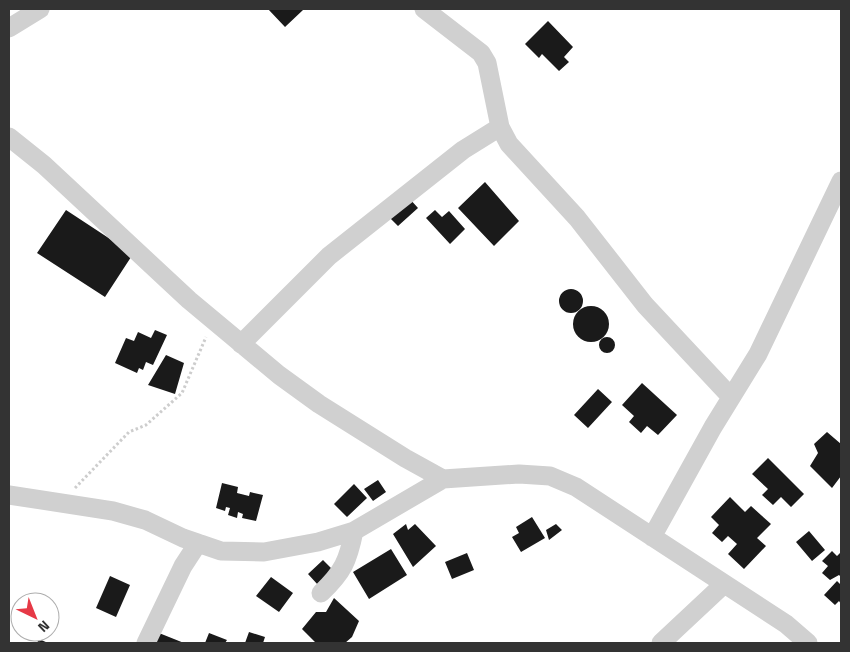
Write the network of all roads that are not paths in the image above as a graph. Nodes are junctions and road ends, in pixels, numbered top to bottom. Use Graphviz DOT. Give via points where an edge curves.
graph roads {
  1 [pos="40,9"];
  2 [pos="424,9"];
  3 [pos="9,28"];
  4 [pos="500,127"];
  5 [pos="9,137"];
  6 [pos="841,181"];
  7 [pos="241,344"];
  8 [pos="731,397"];
  9 [pos="443,479"];
  10 [pos="9,495"];
  11 [pos="354,531"];
  12 [pos="652,538"];
  13 [pos="198,543"];
  14 [pos="724,585"];
  15 [pos="321,593"];
  16 [pos="146,643"];
  17 [pos="661,643"];
  18 [pos="808,643"];
  1 -- 3 [label="street"];
  2 -- 4 [label="street" via="481,53 487,63"];
  4 -- 7 [label="street" via="463,150 329,256"];
  4 -- 8 [label="street" via="510,144 577,218 645,305"];
  5 -- 7 [label="street"];
  6 -- 8 [label="street" via="758,354"];
  7 -- 9 [label="street" via="319,404"];
  8 -- 12 [label="street"];
  9 -- 11 [label="street"];
  9 -- 12 [label="street" via="519,474 550,476 576,487"];
  10 -- 13 [label="street" via="113,511"];
  11 -- 13 [label="street" via="318,542 264,552 221,551"];
  11 -- 15 [label="street" via="349,557 340,574"];
  12 -- 14 [label="street"];
  13 -- 16 [label="street"];
  14 -- 17 [label="street"];
  14 -- 18 [label="street" via="786,624"];
}
